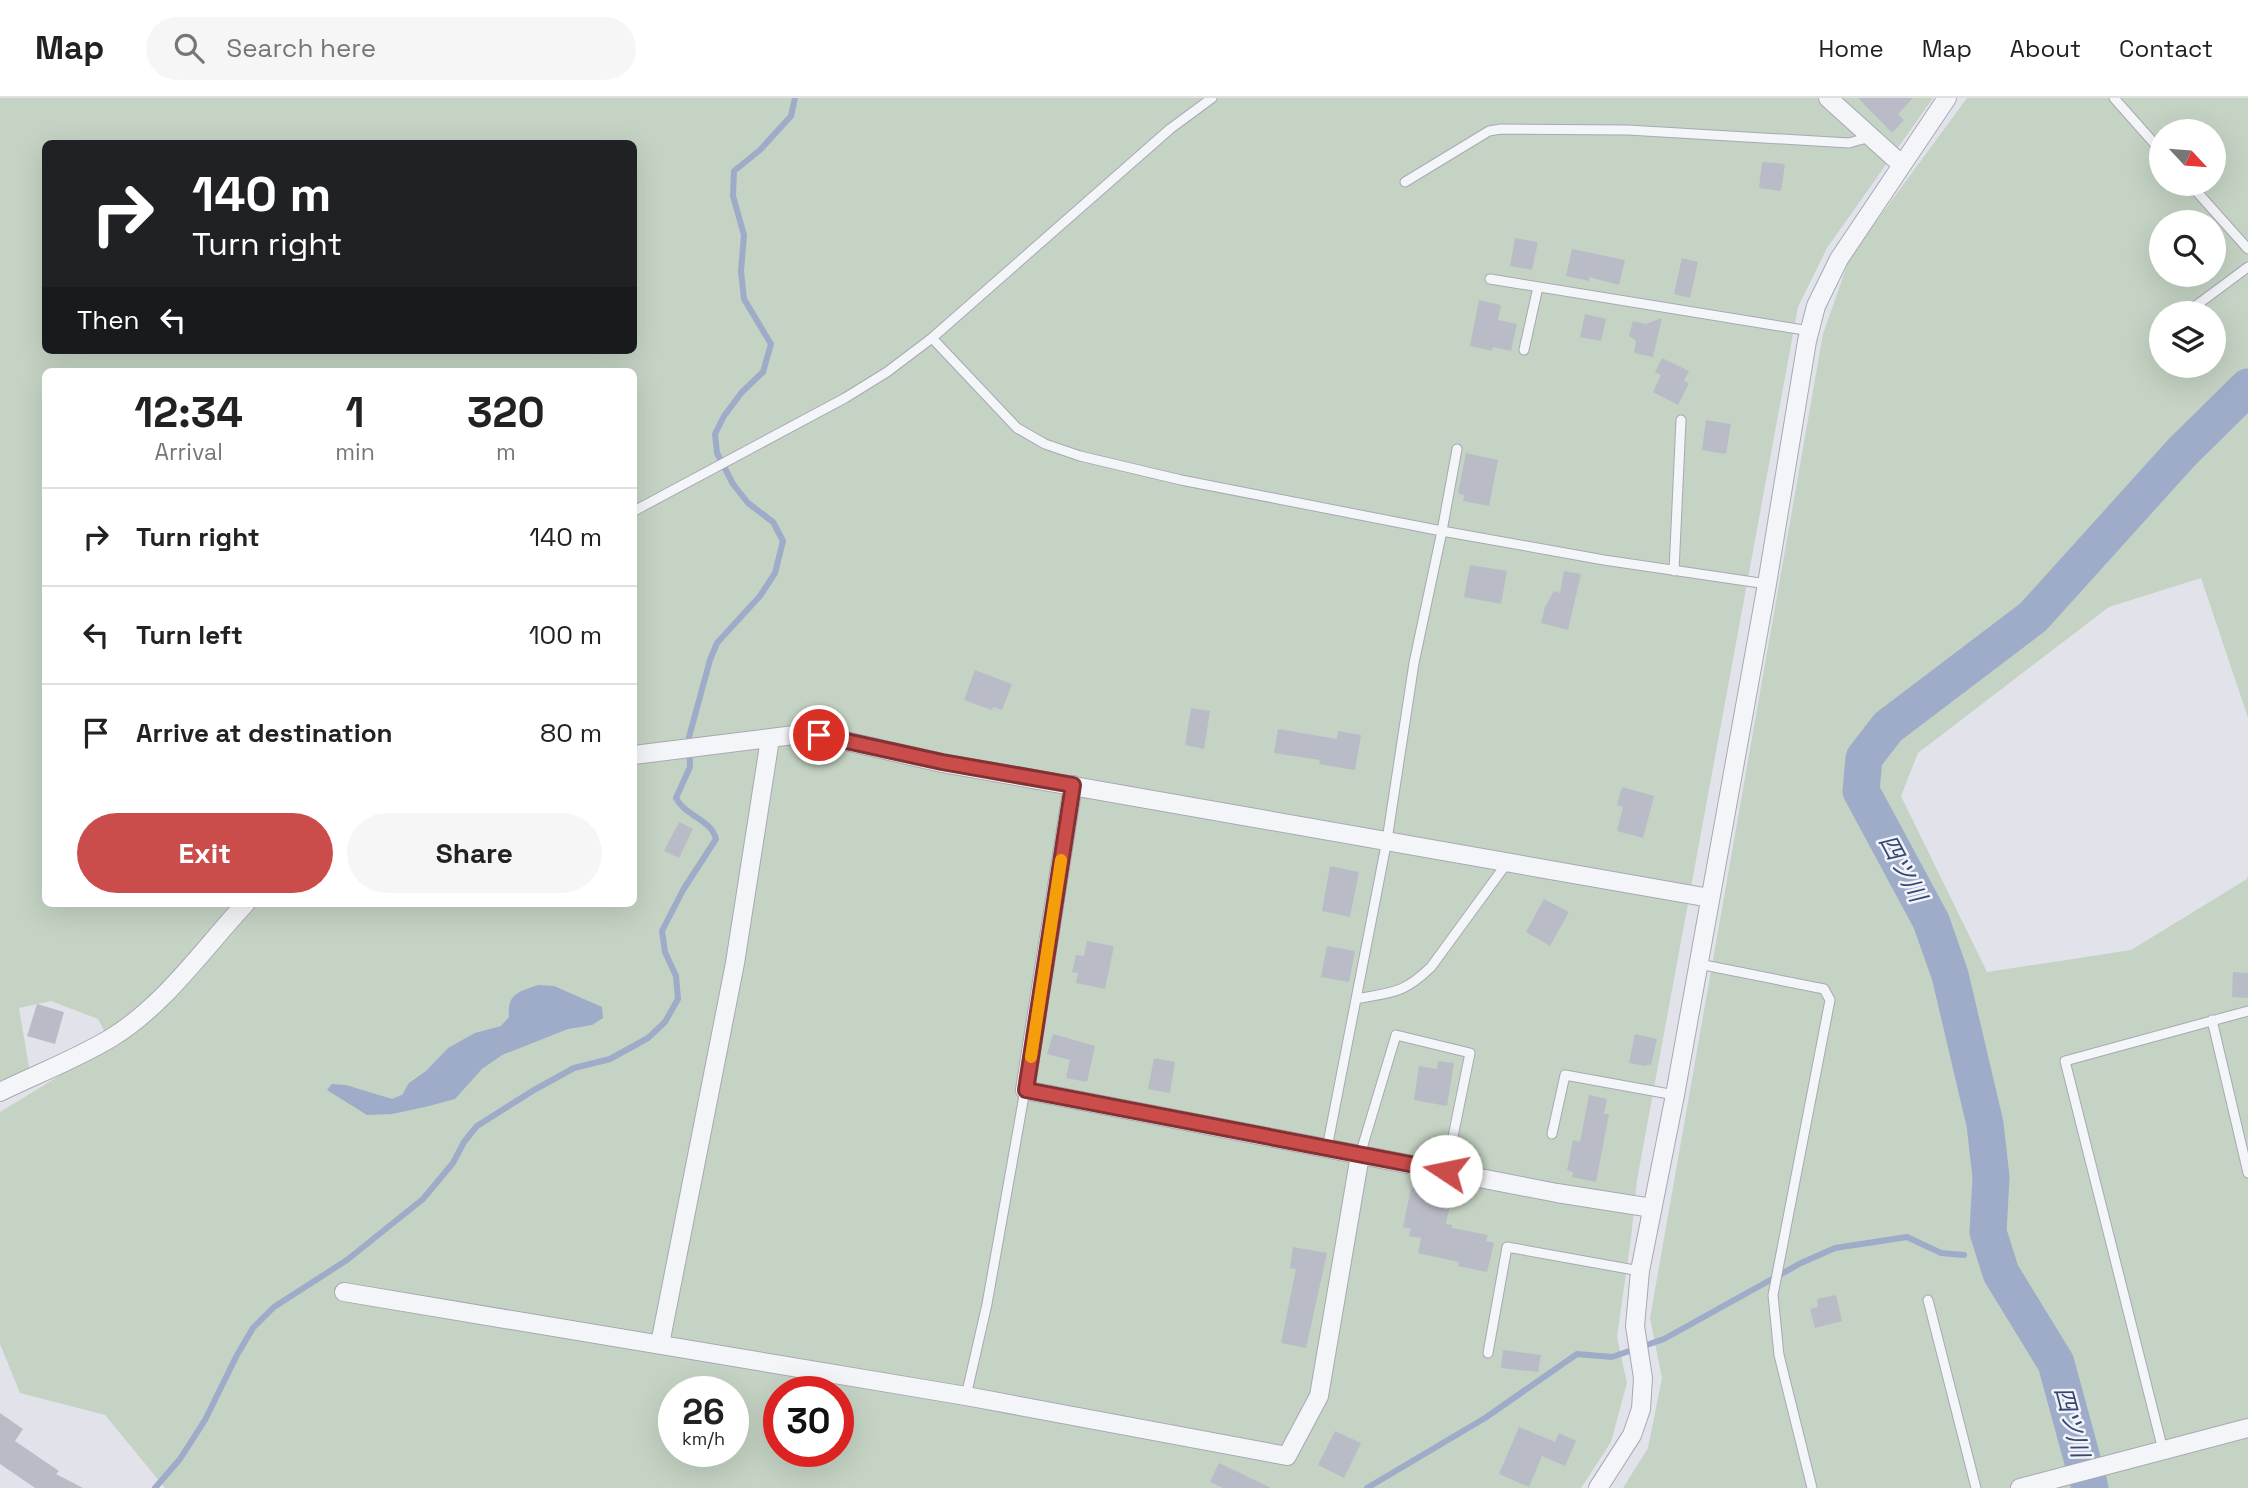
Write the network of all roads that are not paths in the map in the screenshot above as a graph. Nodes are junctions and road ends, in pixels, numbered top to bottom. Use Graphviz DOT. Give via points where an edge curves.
graph roads {
  1 [pos="1212,98"];
  2 [pos="1828,98"];
  3 [pos="1947,98"];
  4 [pos="2114,98"];
  5 [pos="1870,137"];
  6 [pos="2149,137"];
  7 [pos="1901,164"];
  8 [pos="1405,182"];
  9 [pos="2201,196"];
  10 [pos="2248,249"];
  11 [pos="2248,267"];
  12 [pos="1490,279"];
  13 [pos="1538,287"];
  14 [pos="2202,301"];
  15 [pos="1810,331"];
  16 [pos="932,338"];
  17 [pos="1524,350"];
  18 [pos="1681,420"];
  19 [pos="1457,449"];
  20 [pos="637,508"];
  21 [pos="1442,531"];
  22 [pos="1674,570"];
  23 [pos="1767,584"];
  24 [pos="770,739"];
  25 [pos="637,755"];
  26 [pos="1073,785"];
  27 [pos="1387,840"];
  28 [pos="1508,862"];
  29 [pos="1710,898"];
  30 [pos="242,907"];
  31 [pos="1699,964"];
  32 [pos="1356,999"];
  33 [pos="2248,1011"];
  34 [pos="2212,1020"];
  35 [pos="1026,1090"];
  36 [pos="0,1092"];
  37 [pos="1675,1095"];
  38 [pos="1552,1134"];
  39 [pos="1326,1148"];
  40 [pos="1360,1155"];
  41 [pos="1446,1171"];
  42 [pos="2248,1173"];
  43 [pos="1652,1208"];
  44 [pos="1640,1271"];
  45 [pos="344,1292"];
  46 [pos="1928,1300"];
  47 [pos="660,1344"];
  48 [pos="1488,1353"];
  49 [pos="966,1396"];
  50 [pos="2248,1428"];
  51 [pos="2163,1450"];
  52 [pos="1598,1488"];
  53 [pos="1812,1488"];
  54 [pos="1976,1488"];
  55 [pos="2020,1488"];
  1 -- 16 [label="lane" via="1170,129"];
  2 -- 5 [label="street"];
  3 -- 7 [label="street"];
  4 -- 6 [label="lane"];
  5 -- 7 [label="street"];
  5 -- 8 [label="lane" via="1849,143 1642,130 1501,129 1489,131"];
  7 -- 15 [label="street" via="1839,259 1816,306"];
  9 -- 10 [label="lane"];
  11 -- 14 [label="lane"];
  12 -- 13 [label="lane"];
  13 -- 15 [label="lane"];
  13 -- 17 [label="lane"];
  15 -- 23 [label="street"];
  16 -- 20 [label="lane" via="845,398"];
  16 -- 21 [label="lane" via="1017,429 1045,444 1181,480"];
  18 -- 22 [label="lane"];
  19 -- 21 [label="lane"];
  21 -- 22 [label="lane"];
  21 -- 27 [label="lane"];
  22 -- 23 [label="lane"];
  23 -- 29 [label="street"];
  24 -- 25 [label="street"];
  24 -- 26 [label="street" via="819,735"];
  24 -- 47 [label="street" via="735,963"];
  26 -- 27 [label="street"];
  26 -- 35 [label="street"];
  27 -- 28 [label="street"];
  27 -- 32 [label="lane"];
  28 -- 29 [label="street"];
  28 -- 32 [label="lane" via="1416,981 1402,991"];
  29 -- 31 [label="street"];
  30 -- 36 [label="street" via="156,1003 133,1022 111,1038"];
  31 -- 37 [label="street"];
  31 -- 53 [label="lane" via="1824,989 1830,1000 1773,1295 1779,1355"];
  32 -- 39 [label="lane"];
  33 -- 34 [label="lane"];
  34 -- 42 [label="lane"];
  34 -- 51 [label="lane" via="2065,1060"];
  35 -- 39 [label="street"];
  35 -- 49 [label="lane"];
  37 -- 38 [label="lane" via="1565,1075"];
  37 -- 43 [label="street"];
  39 -- 40 [label="street"];
  40 -- 41 [label="street"];
  40 -- 41 [label="lane" via="1396,1035 1470,1053"];
  40 -- 49 [label="street" via="1319,1396 1287,1456"];
  41 -- 43 [label="street"];
  43 -- 44 [label="street"];
  44 -- 48 [label="lane" via="1507,1247"];
  44 -- 52 [label="street" via="1635,1325 1643,1378 1641,1409 1632,1435"];
  45 -- 47 [label="street"];
  46 -- 54 [label="lane"];
  47 -- 49 [label="street"];
  50 -- 51 [label="street"];
  51 -- 55 [label="street"];
}
